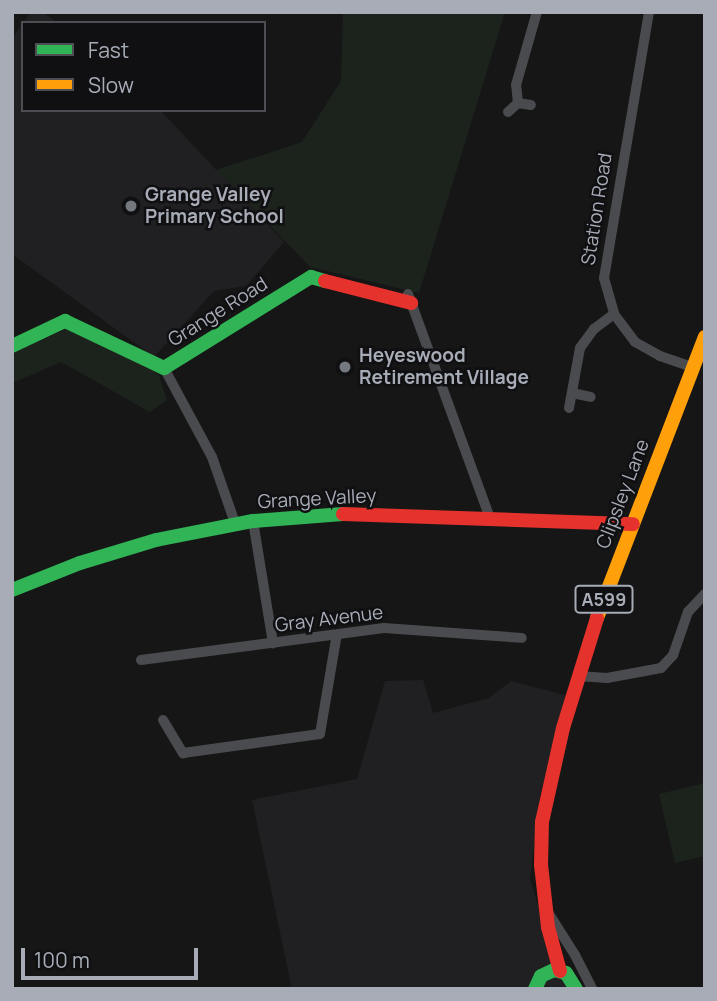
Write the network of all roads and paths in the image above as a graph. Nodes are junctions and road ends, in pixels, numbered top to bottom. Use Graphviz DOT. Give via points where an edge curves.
graph roads {
  1 [pos="537,12"];
  2 [pos="649,12"];
  3 [pos="518,103"];
  4 [pos="531,105"];
  5 [pos="508,112"];
  6 [pos="410,299"];
  7 [pos="614,314"];
  8 [pos="705,337"];
  9 [pos="12,346"];
  10 [pos="692,367"];
  11 [pos="164,368"];
  12 [pos="572,393"];
  13 [pos="590,397"];
  14 [pos="569,408"];
  15 [pos="490,518"];
  16 [pos="253,521"];
  17 [pos="235,523"];
  18 [pos="634,524"];
  19 [pos="12,590"];
  20 [pos="705,594"];
  21 [pos="337,634"];
  22 [pos="522,638"];
  23 [pos="273,643"];
  24 [pos="141,660"];
  25 [pos="578,676"];
  26 [pos="163,720"];
  27 [pos="545,909"];
  28 [pos="548,927"];
  29 [pos="561,971"];
  30 [pos="536,985"];
  31 [pos="576,989"];
  32 [pos="592,989"];
  1 -- 3 [label="street" via="516,85"];
  2 -- 7 [label="street, Station Road" via="604,278"];
  3 -- 4 [label="street"];
  3 -- 5 [label="street"];
  6 -- 11 [label="street, Grange Road" via="311,277"];
  6 -- 15 [label="street, Grange Road"];
  7 -- 10 [label="street, Station Road" via="635,342"];
  7 -- 12 [label="street" via="594,329 580,348"];
  8 -- 10 [label="street, Clipsley Lane / A599"];
  9 -- 11 [label="street, Grange Road" via="65,321"];
  10 -- 18 [label="street, Clipsley Lane / A599"];
  11 -- 17 [label="street" via="212,457"];
  12 -- 13 [label="street"];
  12 -- 14 [label="street"];
  15 -- 16 [label="street, Grange Valley" via="318,514"];
  15 -- 18 [label="street, Grange Valley"];
  16 -- 17 [label="street, Grange Valley"];
  16 -- 23 [label="street"];
  17 -- 19 [label="street, Grange Valley" via="156,540"];
  18 -- 25 [label="street, Clipsley Lane / A599"];
  20 -- 25 [label="street" via="688,612 673,655 661,668 607,678"];
  21 -- 22 [label="street, Gray Avenue" via="384,628"];
  21 -- 23 [label="street, Gray Avenue"];
  21 -- 26 [label="street" via="320,734 183,753"];
  23 -- 24 [label="street, Gray Avenue"];
  25 -- 27 [label="street, Clipsley Lane / A599" via="542,822"];
  27 -- 28 [label="street, A599"];
  27 -- 32 [label="street, A599"];
  28 -- 29 [label="street, A599"];
  28 -- 30 [label="street, A599"];
  29 -- 30 [label="street, A599" via="554,970"];
  29 -- 31 [label="street, A599" via="571,977"];
}
